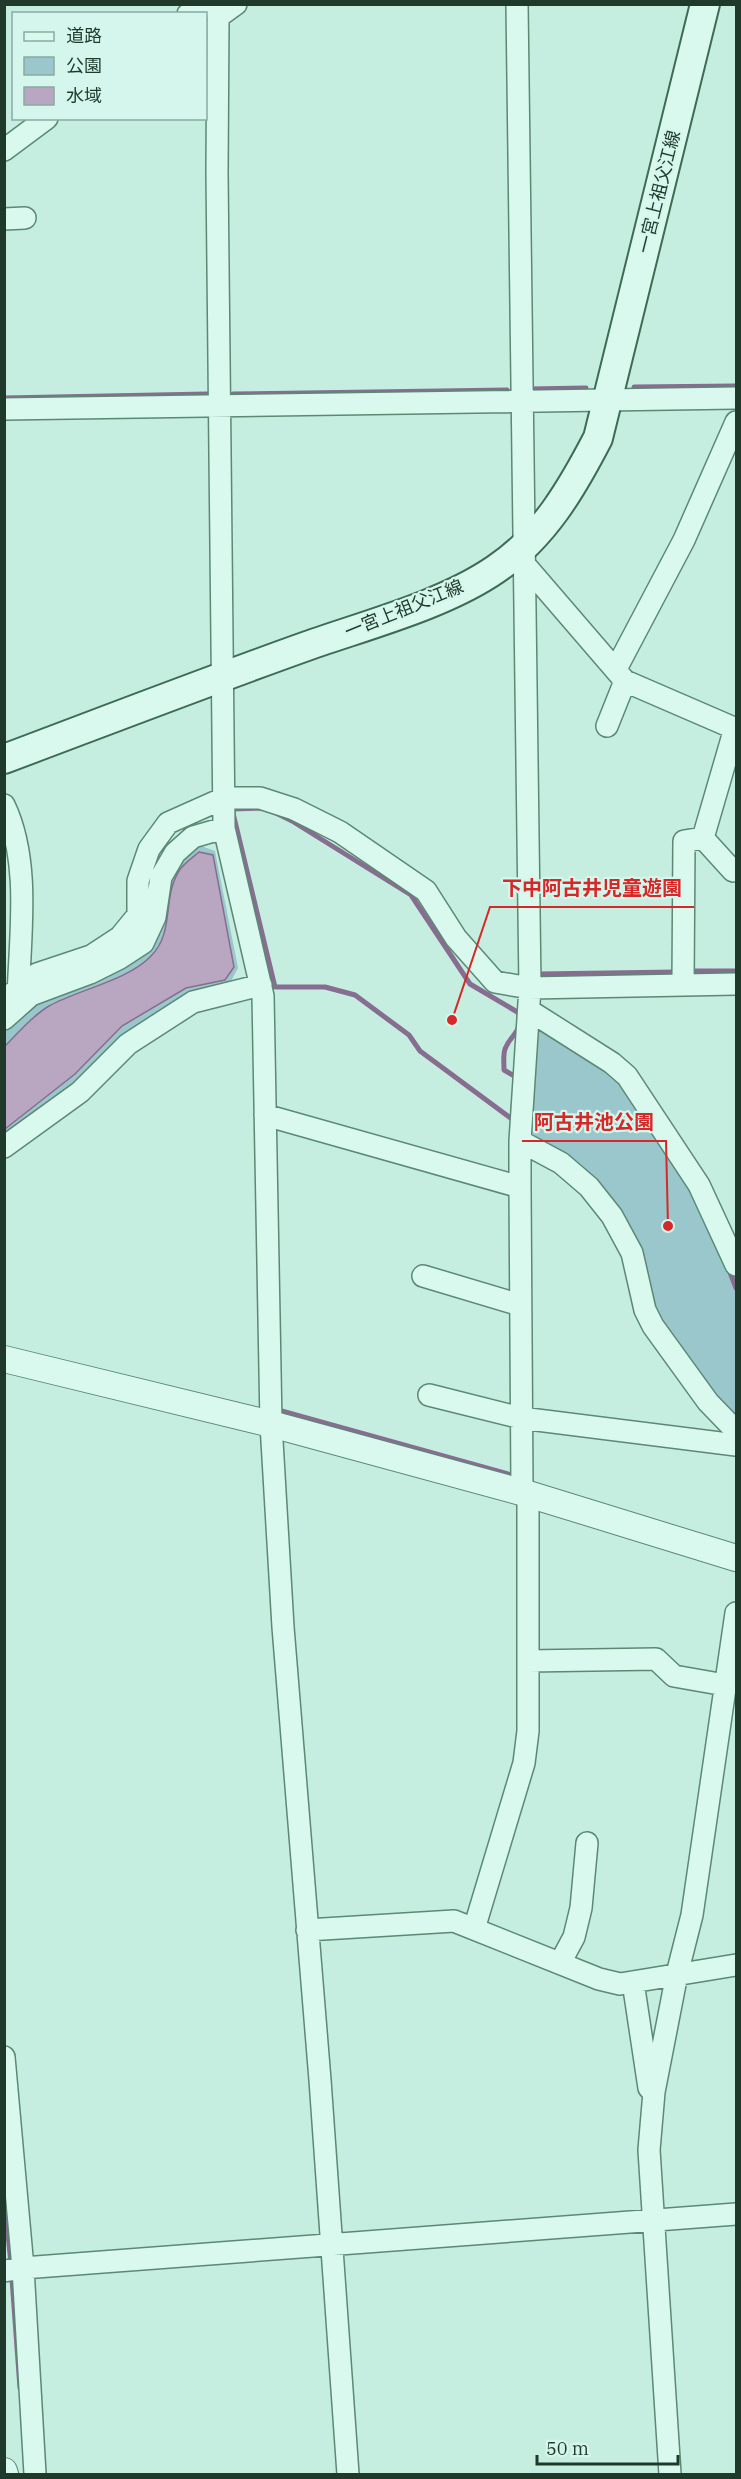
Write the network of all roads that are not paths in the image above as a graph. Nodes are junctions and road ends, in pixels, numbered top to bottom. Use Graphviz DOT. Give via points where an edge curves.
graph roads {
  1 [pos="236,4"];
  2 [pos="517,4"];
  3 [pos="705,4"];
  4 [pos="216,11"];
  5 [pos="43,120"];
  6 [pos="4,150"];
  7 [pos="736,398"];
  8 [pos="607,401"];
  9 [pos="522,402"];
  10 [pos="219,405"];
  11 [pos="4,409"];
  12 [pos="736,422"];
  13 [pos="525,556"];
  14 [pos="620,675"];
  15 [pos="221,677"];
  16 [pos="607,726"];
  17 [pos="736,728"];
  18 [pos="4,759"];
  19 [pos="224,798"];
  20 [pos="4,805"];
  21 [pos="224,828"];
  22 [pos="702,838"];
  23 [pos="733,871"];
  24 [pos="683,984"];
  25 [pos="736,984"];
  26 [pos="261,985"];
  27 [pos="530,988"];
  28 [pos="11,1002"];
  29 [pos="530,1011"];
  30 [pos="265,1115"];
  31 [pos="520,1141"];
  32 [pos="4,1147"];
  33 [pos="520,1187"];
  34 [pos="736,1265"];
  35 [pos="423,1276"];
  36 [pos="520,1305"];
  37 [pos="4,1359"];
  38 [pos="429,1395"];
  39 [pos="521,1418"];
  40 [pos="271,1424"];
  41 [pos="736,1431"];
  42 [pos="736,1445"];
  43 [pos="528,1494"];
  44 [pos="736,1558"];
  45 [pos="736,1613"];
  46 [pos="528,1661"];
  47 [pos="729,1677"];
  48 [pos="587,1843"];
  49 [pos="474,1929"];
  50 [pos="307,1930"];
  51 [pos="560,1963"];
  52 [pos="736,1965"];
  53 [pos="677,1974"];
  54 [pos="633,1982"];
  55 [pos="4,2057"];
  56 [pos="652,2109"];
  57 [pos="736,2214"];
  58 [pos="652,2220"];
  59 [pos="332,2244"];
  60 [pos="14,2269"];
  61 [pos="35,2475"];
  62 [pos="348,2475"];
  63 [pos="670,2475"];
  1 -- 4 [label="street"];
  2 -- 9 [label="street"];
  3 -- 8 [label="main road, 一宮上祖父江線"];
  4 -- 10 [label="street"];
  5 -- 6 [label="street"];
  7 -- 8 [label="street"];
  8 -- 9 [label="street"];
  8 -- 13 [label="main road, 一宮上祖父江線" via="598,438 570,492"];
  9 -- 10 [label="street"];
  9 -- 13 [label="street"];
  10 -- 11 [label="street"];
  10 -- 15 [label="street"];
  12 -- 14 [label="street"];
  13 -- 14 [label="street"];
  13 -- 15 [label="main road, 一宮上祖父江線" via="440,598"];
  13 -- 27 [label="street"];
  14 -- 16 [label="street"];
  14 -- 17 [label="street"];
  15 -- 18 [label="main road, 一宮上祖父江線"];
  15 -- 19 [label="street"];
  17 -- 22 [label="street"];
  19 -- 21 [label="street"];
  19 -- 27 [label="street" via="260,798 294,809 340,832 426,891 456,938 495,982"];
  19 -- 28 [label="street" via="168,823 149,849 138,881 138,915 120,937 91,956 37,974"];
  20 -- 28 [label="street" via="21,860"];
  21 -- 26 [label="street"];
  21 -- 28 [label="street" via="193,837 175,853 161,877 155,917 143,944 90,973"];
  22 -- 23 [label="street"];
  22 -- 24 [label="street" via="684,842"];
  24 -- 25 [label="street"];
  24 -- 27 [label="street"];
  26 -- 30 [label="street"];
  26 -- 32 [label="street" via="193,1002 128,1044 80,1092"];
  27 -- 29 [label="street"];
  29 -- 31 [label="street"];
  29 -- 34 [label="street" via="627,1076 699,1185"];
  30 -- 33 [label="street"];
  30 -- 40 [label="street"];
  31 -- 33 [label="street"];
  31 -- 41 [label="street" via="561,1163 589,1187 612,1216 632,1253 645,1310 653,1326 708,1402"];
  33 -- 36 [label="street"];
  35 -- 36 [label="street"];
  36 -- 39 [label="street"];
  37 -- 40 [label="street"];
  38 -- 39 [label="street"];
  39 -- 42 [label="street"];
  39 -- 43 [label="street" via="522,1487"];
  40 -- 43 [label="street"];
  40 -- 50 [label="street"];
  43 -- 44 [label="street"];
  43 -- 46 [label="street"];
  45 -- 47 [label="street"];
  46 -- 47 [label="street" via="656,1659 674,1676"];
  46 -- 49 [label="street" via="524,1763"];
  47 -- 53 [label="street" via="692,1915"];
  48 -- 51 [label="street" via="582,1908 574,1937"];
  49 -- 50 [label="street" via="454,1921"];
  49 -- 51 [label="street"];
  50 -- 59 [label="street"];
  51 -- 54 [label="street" via="599,1979 620,1984"];
  52 -- 53 [label="street"];
  53 -- 54 [label="street"];
  53 -- 56 [label="street"];
  54 -- 56 [label="street"];
  55 -- 60 [label="street"];
  56 -- 58 [label="street"];
  57 -- 58 [label="street"];
  58 -- 59 [label="street"];
  58 -- 63 [label="street"];
  59 -- 60 [label="street"];
  59 -- 62 [label="street"];
  60 -- 61 [label="street"];
}
